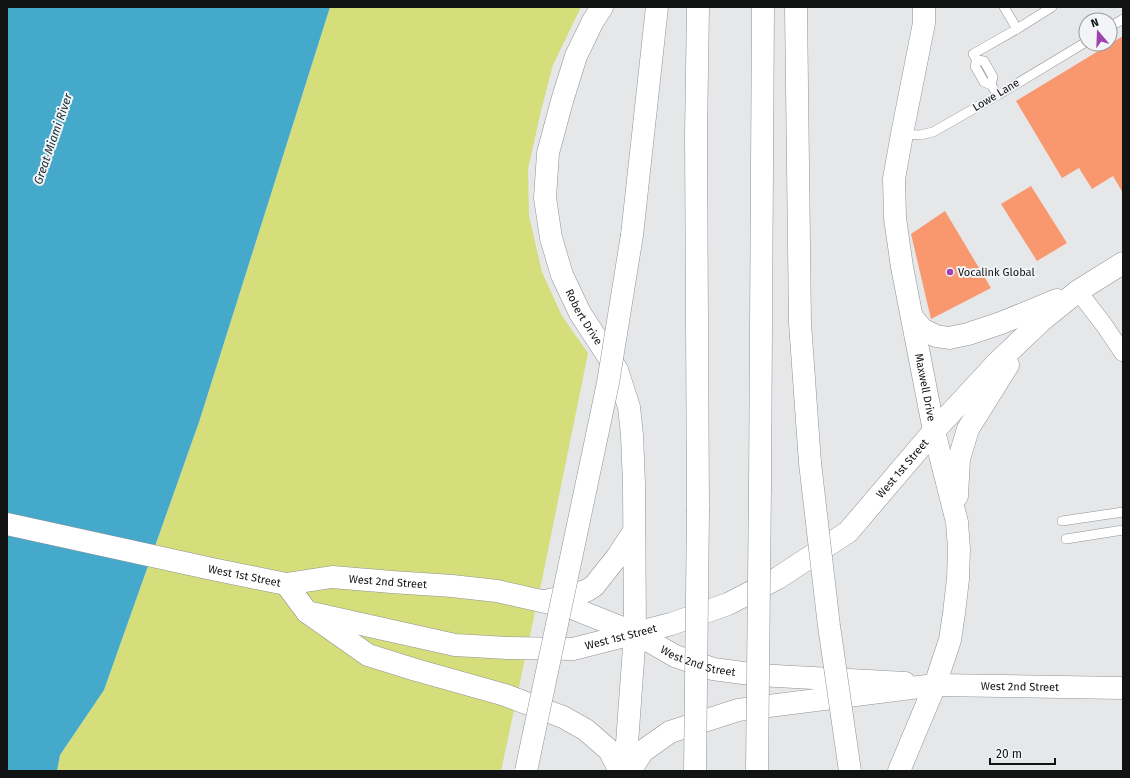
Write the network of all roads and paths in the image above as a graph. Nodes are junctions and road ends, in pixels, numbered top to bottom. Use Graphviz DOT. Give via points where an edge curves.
graph roads {
  1 [pos="602,7"];
  2 [pos="657,7"];
  3 [pos="698,7"];
  4 [pos="763,7"];
  5 [pos="796,7"];
  6 [pos="924,7"];
  7 [pos="1004,7"];
  8 [pos="1052,7"];
  9 [pos="1018,29"];
  10 [pos="1078,47"];
  11 [pos="998,95"];
  12 [pos="902,134"];
  13 [pos="1123,263"];
  14 [pos="1078,291"];
  15 [pos="912,317"];
  16 [pos="1041,321"];
  17 [pos="1123,353"];
  18 [pos="934,431"];
  19 [pos="1123,512"];
  20 [pos="1062,521"];
  21 [pos="957,522"];
  22 [pos="7,524"];
  23 [pos="1123,530"];
  24 [pos="634,531"];
  25 [pos="1066,539"];
  26 [pos="286,584"];
  27 [pos="546,601"];
  28 [pos="307,612"];
  29 [pos="636,633"];
  30 [pos="935,685"];
  31 [pos="1123,688"];
  32 [pos="526,771"];
  33 [pos="620,771"];
  34 [pos="625,771"];
  35 [pos="630,771"];
  36 [pos="696,771"];
  37 [pos="758,771"];
  38 [pos="850,771"];
  39 [pos="899,771"];
  1 -- 24 [label="main road, Robert Drive" via="576,56 562,100 548,153 545,198 551,238 562,275 580,313 617,370 629,407 634,477"];
  2 -- 32 [label="main road, bridge" via="632,235 608,383"];
  3 -- 36 [label="main road, bridge"];
  4 -- 37 [label="main road, bridge"];
  5 -- 38 [label="main road, bridge" via="800,323 810,463 829,626"];
  6 -- 12 [label="main road, Maxwell Drive" via="924,24"];
  7 -- 9 [label="lane"];
  8 -- 9 [label="lane"];
  9 -- 11 [label="lane" via="973,54 977,60 984,61 993,77 991,86"];
  10 -- 11 [label="lane, Lowe Lane"];
  11 -- 12 [label="lane, Lowe Lane" via="933,132 920,135"];
  12 -- 15 [label="main road, Maxwell Drive" via="894,179 895,218"];
  13 -- 14 [label="main road, West 1st Street"];
  14 -- 15 [label="main road" via="1001,323 949,338 936,336 922,329"];
  14 -- 16 [label="main road, West 1st Street"];
  14 -- 17 [label="street"];
  15 -- 18 [label="main road, Maxwell Drive"];
  16 -- 18 [label="main road, West 1st Street" via="996,364"];
  16 -- 21 [label="main road" via="1003,373 968,429 959,459"];
  18 -- 21 [label="main road, Maxwell Drive"];
  18 -- 29 [label="main road, West 1st Street" via="848,532 778,578 728,604"];
  19 -- 20 [label="lane"];
  21 -- 30 [label="main road, Maxwell Drive" via="958,579 954,614 950,640"];
  22 -- 26 [label="main road, West 1st Street"];
  23 -- 25 [label="lane"];
  24 -- 27 [label="main road" via="594,586 586,592"];
  24 -- 29 [label="main road, Robert Drive"];
  26 -- 27 [label="main road, West 2nd Street" via="332,577 497,591"];
  26 -- 28 [label="main road, West 1st Street"];
  27 -- 29 [label="main road, West 2nd Street" via="572,608"];
  28 -- 29 [label="main road, West 1st Street" via="455,645 573,649"];
  28 -- 33 [label="main road" via="368,655 505,695 564,717 586,730 609,750"];
  29 -- 30 [label="main road, West 2nd Street" via="675,656 713,669 758,676"];
  29 -- 34 [label="main road, Robert Drive"];
  30 -- 31 [label="main road, West 2nd Street"];
  30 -- 35 [label="main road" via="738,710 670,732 643,751"];
  30 -- 39 [label="main road, Maxwell Drive"];
}
